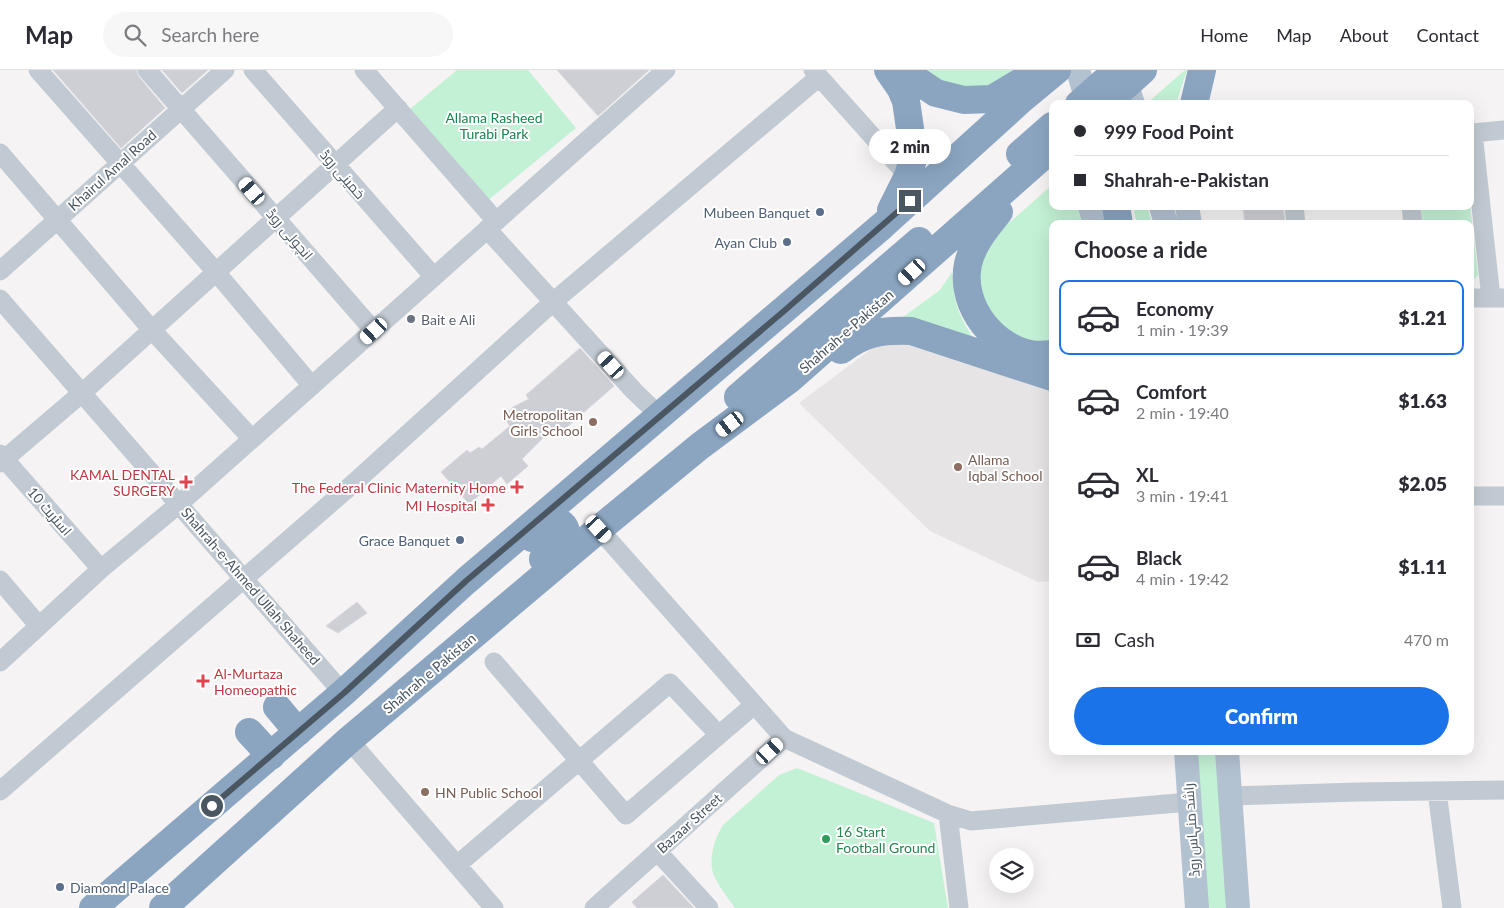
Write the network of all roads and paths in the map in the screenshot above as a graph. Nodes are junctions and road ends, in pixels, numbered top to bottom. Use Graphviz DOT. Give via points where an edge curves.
graph roads {
  1 [pos="38,70"];
  2 [pos="147,70"];
  3 [pos="225,70"];
  4 [pos="253,70"];
  5 [pos="364,70"];
  6 [pos="666,70"];
  7 [pos="888,70"];
  8 [pos="1042,70"];
  9 [pos="1057,70"];
  10 [pos="1078,70"];
  11 [pos="1143,70"];
  12 [pos="1202,70"];
  13 [pos="1119,71"];
  14 [pos="816,74"];
  15 [pos="912,74"];
  16 [pos="1084,100"];
  17 [pos="1087,100"];
  18 [pos="1109,100"];
  19 [pos="1131,100"];
  20 [pos="1195,100"];
  21 [pos="398,108"];
  22 [pos="180,110"];
  23 [pos="1049,129"];
  24 [pos="1504,130"];
  25 [pos="1474,133"];
  26 [pos="1474,151"];
  27 [pos="1049,152"];
  28 [pos="0,153"];
  29 [pos="1049,153"];
  30 [pos="120,163"];
  31 [pos="334,164"];
  32 [pos="908,176"];
  33 [pos="58,219"];
  34 [pos="276,219"];
  35 [pos="492,225"];
  36 [pos="882,226"];
  37 [pos="0,271"];
  38 [pos="216,272"];
  39 [pos="434,277"];
  40 [pos="1474,298"];
  41 [pos="1498,298"];
  42 [pos="0,299"];
  43 [pos="553,302"];
  44 [pos="152,330"];
  45 [pos="374,331"];
  46 [pos="1045,354"];
  47 [pos="1049,376"];
  48 [pos="790,379"];
  49 [pos="312,386"];
  50 [pos="82,393"];
  51 [pos="660,416"];
  52 [pos="252,439"];
  53 [pos="700,446"];
  54 [pos="1,459"];
  55 [pos="1474,496"];
  56 [pos="1504,496"];
  57 [pos="179,504"];
  58 [pos="599,529"];
  59 [pos="101,569"];
  60 [pos="244,578"];
  61 [pos="0,580"];
  62 [pos="466,581"];
  63 [pos="39,626"];
  64 [pos="463,644"];
  65 [pos="0,662"];
  66 [pos="494,662"];
  67 [pos="344,693"];
  68 [pos="754,705"];
  69 [pos="277,707"];
  70 [pos="249,732"];
  71 [pos="298,732"];
  72 [pos="719,735"];
  73 [pos="784,738"];
  74 [pos="350,740"];
  75 [pos="1175,755"];
  76 [pos="1186,755"];
  77 [pos="1226,755"];
  78 [pos="271,756"];
  79 [pos="578,760"];
  80 [pos="0,790"];
  81 [pos="1504,790"];
  82 [pos="1437,791"];
  83 [pos="1230,796"];
  84 [pos="1188,797"];
  85 [pos="948,814"];
  86 [pos="657,851"];
  87 [pos="457,865"];
  88 [pos="93,908"];
  89 [pos="163,908"];
  90 [pos="494,908"];
  91 [pos="594,908"];
  92 [pos="709,908"];
  93 [pos="959,908"];
  94 [pos="1197,908"];
  95 [pos="1238,908"];
  96 [pos="1452,908"];
  1 -- 30 [label="street"];
  2 -- 22 [label="street, انچولی روڈ"];
  3 -- 22 [label="street, Khairul Amal Road"];
  4 -- 31 [label="street, خمینی روڈ"];
  5 -- 21 [label="street"];
  6 -- 35 [label="street"];
  7 -- 32 [label="highway" via="906,101 914,156"];
  8 -- 15 [label="highway" via="992,99 964,100 936,93"];
  9 -- 36 [label="highway"];
  10 -- 17 [label="main road"];
  11 -- 18 [label="highway"];
  12 -- 20 [label="highway"];
  13 -- 16 [label="highway"];
  13 -- 19 [label="main road"];
  14 -- 32 [label="street"];
  14 -- 43 [label="street"];
  21 -- 31 [label="street"];
  21 -- 35 [label="street"];
  22 -- 30 [label="street, Khairul Amal Road"];
  22 -- 34 [label="street, انچولی روڈ"];
  23 -- 53 [label="highway" via="733,402"];
  24 -- 25 [label="street"];
  26 -- 41 [label="street"];
  27 -- 48 [label="highway, Shahrah-e-Pakistan"];
  28 -- 33 [label="street"];
  29 -- 46 [label="highway" via="988,224 974,244 968,265 968,286 974,309 991,334 1010,347"];
  30 -- 33 [label="street, Khairul Amal Road"];
  30 -- 38 [label="street"];
  31 -- 34 [label="street"];
  31 -- 39 [label="street, خمینی روڈ"];
  32 -- 36 [label="highway"];
  33 -- 37 [label="street, Khairul Amal Road"];
  33 -- 44 [label="street"];
  34 -- 38 [label="street"];
  34 -- 45 [label="street, انچولی روڈ"];
  35 -- 39 [label="street"];
  35 -- 43 [label="street"];
  36 -- 51 [label="highway"];
  38 -- 44 [label="street"];
  38 -- 49 [label="street"];
  39 -- 45 [label="street"];
  40 -- 41 [label="street"];
  42 -- 50 [label="street, Shahrah-e-Ahmed Ullah Shaheed"];
  43 -- 51 [label="street"];
  43 -- 60 [label="street"];
  44 -- 50 [label="street"];
  44 -- 52 [label="street"];
  45 -- 49 [label="street"];
  47 -- 48 [label="highway" via="911,332 891,330 856,339 832,357"];
  48 -- 53 [label="highway, Shahrah-e-Pakistan"];
  49 -- 52 [label="street"];
  50 -- 54 [label="street"];
  50 -- 57 [label="street, Shahrah-e-Ahmed Ullah Shaheed"];
  51 -- 62 [label="highway"];
  52 -- 57 [label="street"];
  53 -- 58 [label="highway, Shahrah e Pakistan"];
  54 -- 59 [label="street, اسٹریٹ 10"];
  55 -- 56 [label="street"];
  57 -- 59 [label="street"];
  57 -- 60 [label="street, Shahrah-e-Ahmed Ullah Shaheed"];
  58 -- 64 [label="highway, Shahrah e Pakistan"];
  58 -- 68 [label="street"];
  59 -- 63 [label="street"];
  60 -- 67 [label="street, Shahrah-e-Ahmed Ullah Shaheed"];
  60 -- 80 [label="street"];
  61 -- 63 [label="street"];
  62 -- 64 [label="highway" via="492,571 550,524 562,524 566,529 564,541 498,599"];
  62 -- 67 [label="highway"];
  63 -- 65 [label="street"];
  64 -- 74 [label="highway, Shahrah e Pakistan"];
  66 -- 79 [label="street"];
  67 -- 71 [label="highway"];
  68 -- 72 [label="street"];
  68 -- 73 [label="street"];
  69 -- 71 [label="highway"];
  70 -- 78 [label="highway"];
  71 -- 78 [label="highway"];
  72 -- 79 [label="street" via="670,683"];
  72 -- 79 [label="street" via="626,815"];
  73 -- 85 [label="street"];
  73 -- 86 [label="street, Bazaar Street"];
  74 -- 87 [label="street"];
  74 -- 89 [label="highway, Shahrah e Pakistan"];
  75 -- 84 [label="main road"];
  76 -- 84 [label="main road, راشد منہاس روڈ"];
  77 -- 83 [label="main road"];
  78 -- 88 [label="highway"];
  79 -- 87 [label="street"];
  81 -- 82 [label="street"];
  82 -- 83 [label="street"];
  82 -- 96 [label="street"];
  83 -- 95 [label="main road"];
  84 -- 85 [label="street" via="971,820"];
  84 -- 94 [label="main road, راشد منہاس روڈ"];
  85 -- 93 [label="street"];
  86 -- 91 [label="street, Bazaar Street"];
  86 -- 92 [label="street"];
  87 -- 90 [label="street"];
}
